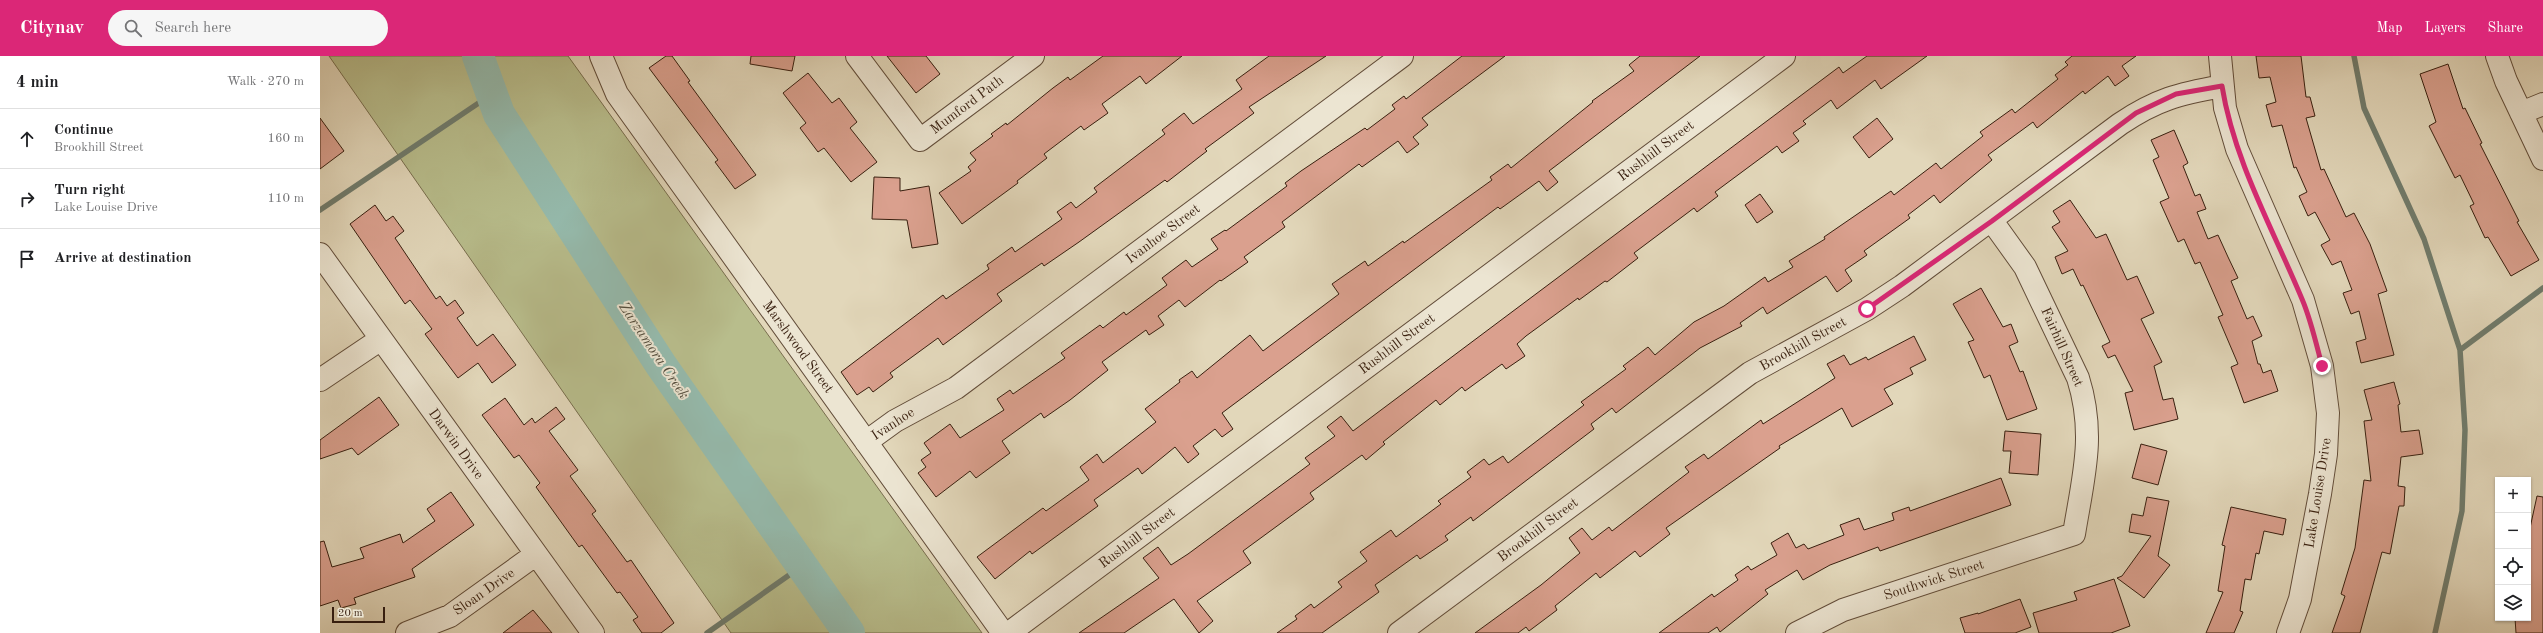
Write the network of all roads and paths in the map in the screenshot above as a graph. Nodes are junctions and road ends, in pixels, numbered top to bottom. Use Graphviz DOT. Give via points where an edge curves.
graph roads {
  1 [pos="601,56"];
  2 [pos="858,56"];
  3 [pos="1033,56"];
  4 [pos="1402,56"];
  5 [pos="1784,56"];
  6 [pos="2220,56"];
  7 [pos="2497,56"];
  8 [pos="2222,86"];
  9 [pos="2543,104"];
  10 [pos="2521,114"];
  11 [pos="2543,159"];
  12 [pos="1992,221"];
  13 [pos="320,254"];
  14 [pos="380,339"];
  15 [pos="320,380"];
  16 [pos="921,407"];
  17 [pos="866,442"];
  18 [pos="2074,534"];
  19 [pos="535,555"];
  20 [pos="407,633"];
  21 [pos="593,633"];
  22 [pos="1003,633"];
  23 [pos="1009,633"];
  24 [pos="1399,633"];
  25 [pos="1798,633"];
  26 [pos="2288,633"];
  1 -- 17 [label="street, Marshwood Street" via="617,94"];
  2 -- 3 [label="street, Mumford Path" via="920,140"];
  4 -- 16 [label="street, Ivanhoe Street" via="956,388"];
  5 -- 23 [label="street, Rushhill Street"];
  6 -- 8 [label="street, Lake Louise Drive"];
  7 -- 10 [label="street"];
  8 -- 12 [label="street, Brookhill Street" via="2176,94 2136,113"];
  8 -- 26 [label="street, Lake Louise Drive" via="2238,149 2303,300 2322,366 2328,412 2326,454 2320,494 2300,599"];
  9 -- 10 [label="street"];
  10 -- 11 [label="street"];
  12 -- 18 [label="street, Fairhill Street" via="2025,267 2078,378 2084,396 2088,413 2089,446"];
  12 -- 24 [label="street, Brookhill Street" via="1867,309 1750,373"];
  13 -- 14 [label="street, Darwin Drive"];
  14 -- 15 [label="street"];
  14 -- 19 [label="street, Darwin Drive"];
  16 -- 17 [label="street, Ivanhoe" via="895,421"];
  17 -- 22 [label="street, Marshwood Street"];
  18 -- 25 [label="street, Southwick Street" via="1843,610"];
  19 -- 20 [label="street, Sloan Drive" via="450,616"];
  19 -- 21 [label="street, Darwin Drive"];
}
